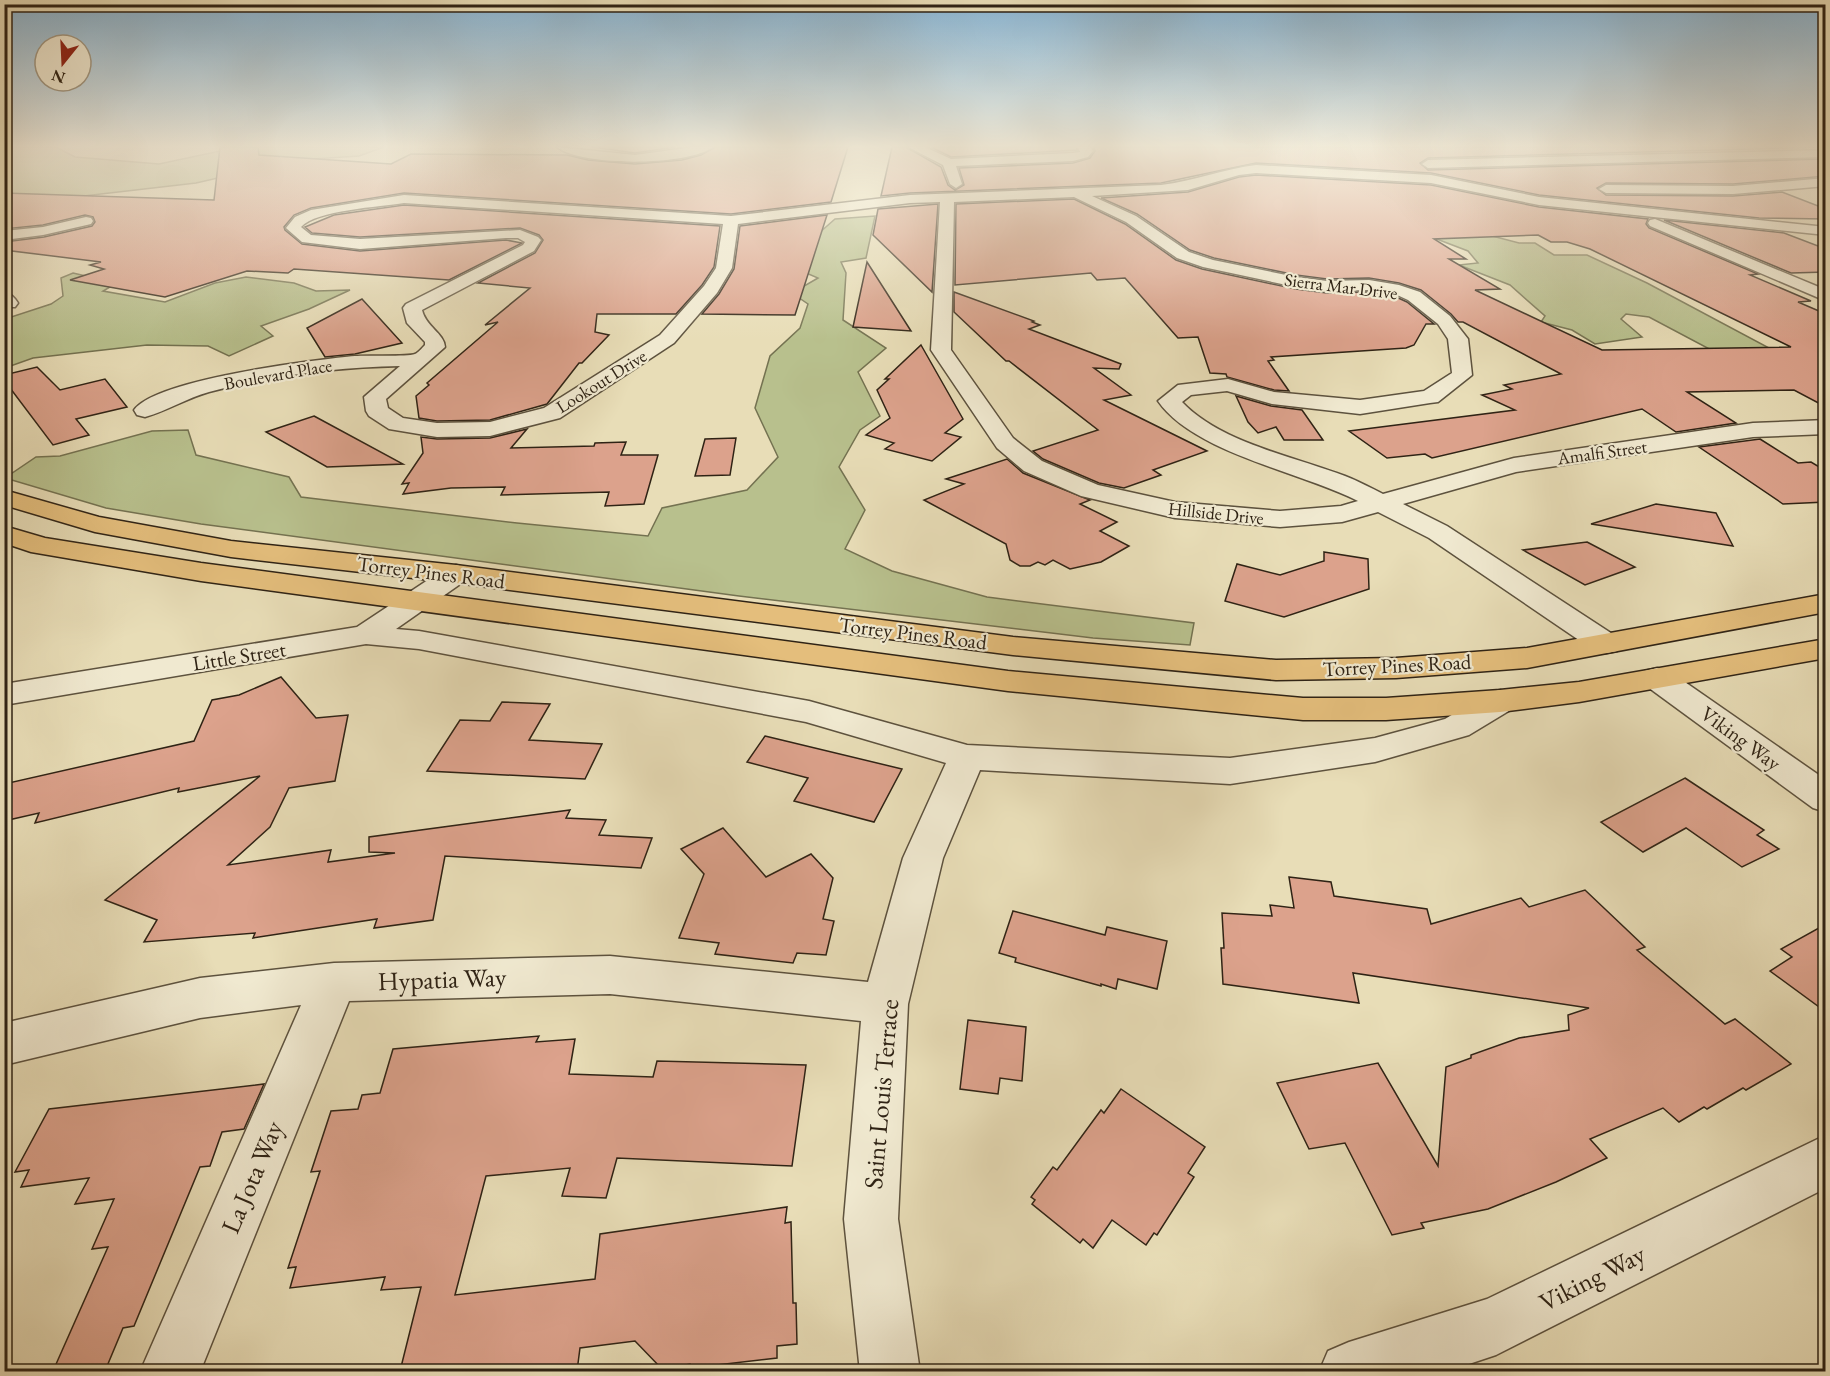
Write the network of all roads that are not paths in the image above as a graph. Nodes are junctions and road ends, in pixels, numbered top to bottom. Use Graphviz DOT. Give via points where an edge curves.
graph roads {
  1 [pos="326,211"];
  2 [pos="600,211"];
  3 [pos="799,211"];
  4 [pos="951,211"];
  5 [pos="1114,211"];
  6 [pos="1629,211"];
  7 [pos="1638,211"];
  8 [pos="731,220"];
  9 [pos="86,221"];
  10 [pos="1826,231"];
  11 [pos="4,236"];
  12 [pos="1826,296"];
  13 [pos="416,360"];
  14 [pos="145,410"];
  15 [pos="1826,427"];
  16 [pos="4,497"];
  17 [pos="1383,504"];
  18 [pos="4,534"];
  19 [pos="456,574"];
  20 [pos="415,601"];
  21 [pos="1826,603"];
  22 [pos="366,635"];
  23 [pos="1606,644"];
  24 [pos="1826,648"];
  25 [pos="1657,678"];
  26 [pos="4,695"];
  27 [pos="1500,701"];
  28 [pos="967,756"];
  29 [pos="1826,799"];
  30 [pos="334,982"];
  31 [pos="885,1004"];
  32 [pos="4,1044"];
  33 [pos="1826,1160"];
  34 [pos="170,1371"];
  35 [pos="890,1371"];
  36 [pos="1349,1371"];
  1 -- 13 [label="street, Lookout Drive" via="300,220 292,228 307,239 331,243 506,234 520,234 533,240 529,248 412,308 416,323 435,341 435,346"];
  2 -- 8 [label="street, Lookout Drive"];
  3 -- 8 [label="street"];
  4 -- 17 [label="street, Hillside Drive" via="941,350 1005,443 1033,466 1090,491 1175,510 1280,519 1342,514"];
  5 -- 17 [label="street, Sierra Mar Drive" via="1183,255 1209,264 1296,282 1399,290 1414,296 1444,320 1458,339 1462,375 1430,397 1360,407 1272,398 1228,385 1185,389 1169,401 1182,415 1226,442 1339,482"];
  6 -- 12 [label="street"];
  7 -- 10 [label="street"];
  8 -- 13 [label="street, Lookout Drive" via="724,268 711,289 667,339 552,413 490,429 437,430 397,424 377,411 375,397"];
  9 -- 11 [label="street"];
  13 -- 14 [label="street, Boulevard Place" via="333,364 233,380 192,390"];
  15 -- 17 [label="street, Amalfi Street" via="1753,430 1514,465"];
  16 -- 19 [label="main road, Torrey Pines Road" via="95,524 231,549"];
  17 -- 23 [label="street" via="1438,532"];
  18 -- 20 [label="main road, Torrey Pines Road" via="41,546 190,571"];
  19 -- 20 [label="street, Little Street"];
  19 -- 23 [label="main road, Torrey Pines Road" via="1013,645 1276,670 1396,668 1503,660"];
  20 -- 22 [label="street, Little Street"];
  20 -- 27 [label="main road, Torrey Pines Road" via="1008,681 1303,709 1386,709"];
  21 -- 23 [label="main road, Torrey Pines Road"];
  22 -- 26 [label="street, Little Street"];
  22 -- 28 [label="street" via="419,640 809,712"];
  23 -- 25 [label="main road"];
  24 -- 25 [label="main road, Torrey Pines Road"];
  25 -- 27 [label="main road, Torrey Pines Road" via="1579,693"];
  25 -- 29 [label="street, Viking Way"];
  27 -- 28 [label="street" via="1457,727 1375,750 1230,771"];
  28 -- 31 [label="street, Saint Louis Terrace" via="923,858"];
  30 -- 31 [label="street, Hypatia Way" via="610,975"];
  30 -- 32 [label="street, Hypatia Way" via="200,998"];
  30 -- 34 [label="street, La Jota Way"];
  31 -- 35 [label="street, Saint Louis Terrace" via="871,1219"];
  33 -- 36 [label="street, Viking Way" via="1496,1326"];
}
